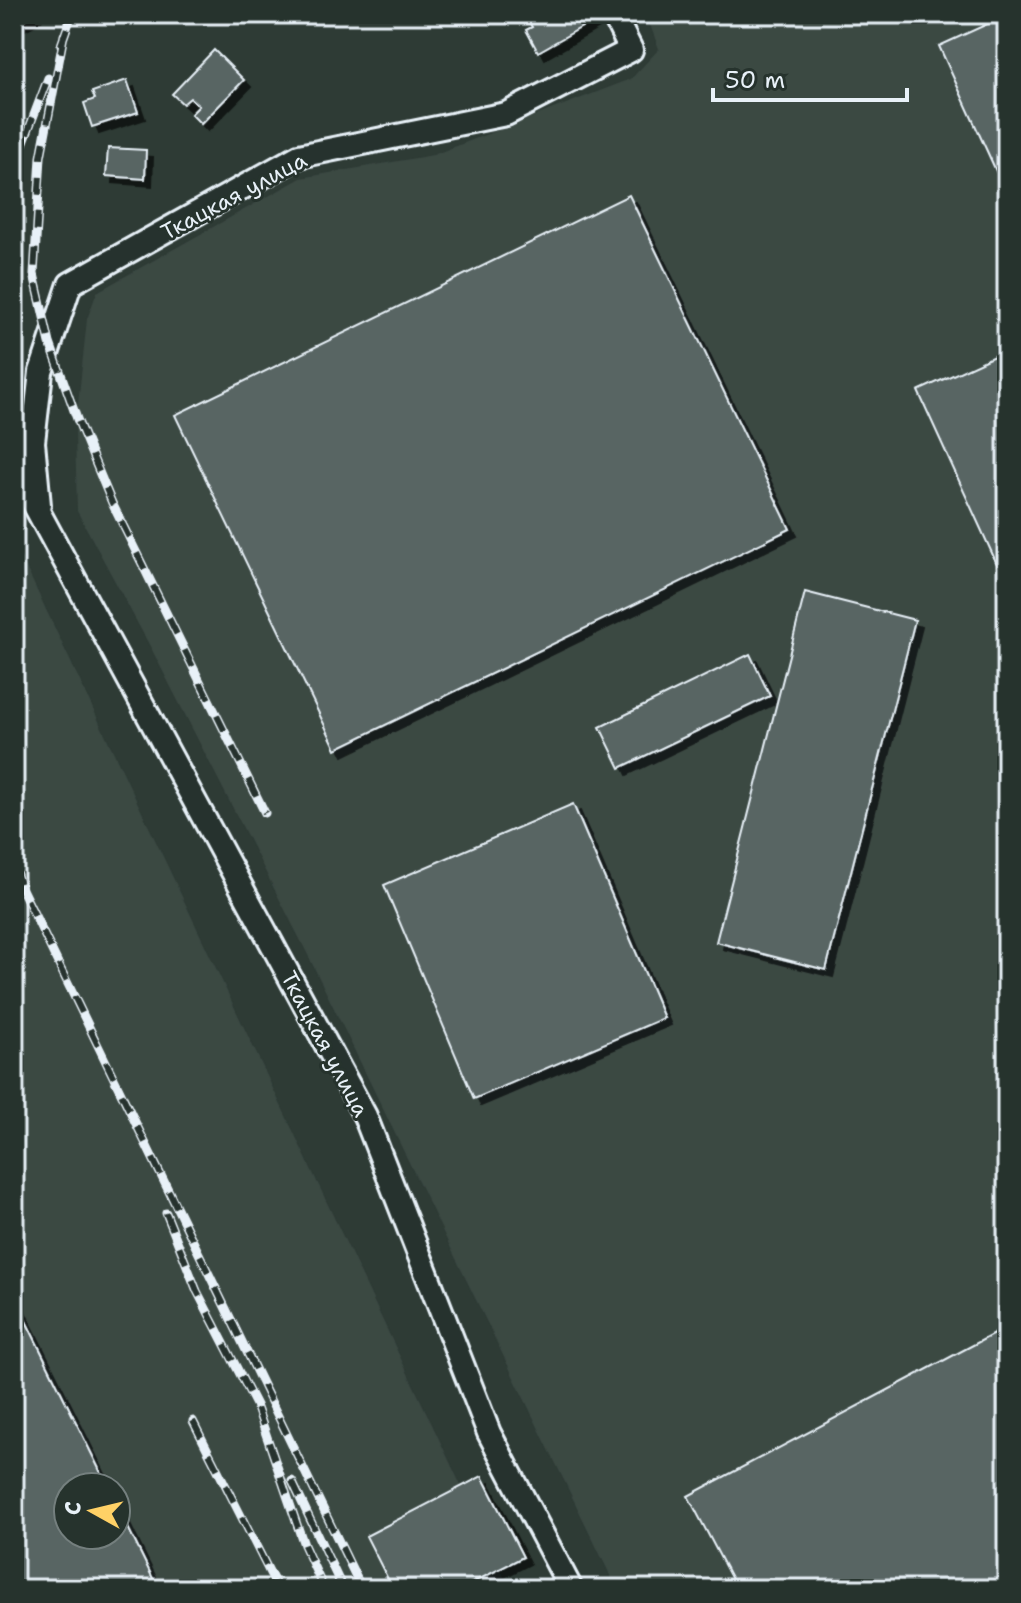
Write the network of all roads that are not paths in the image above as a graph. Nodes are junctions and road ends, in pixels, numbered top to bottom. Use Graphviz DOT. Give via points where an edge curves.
graph roads {
  1 [pos="613,14"];
  2 [pos="14,467"];
  3 [pos="41,518"];
  4 [pos="571,1589"];
  1 -- 3 [label="street, Ткацкая улица" via="631,50 506,114 299,156 70,284 39,386 33,442"];
  2 -- 3 [label="street, Ткацкая улица"];
  3 -- 4 [label="street, Ткацкая улица" via="365,1116 489,1433"];
}
